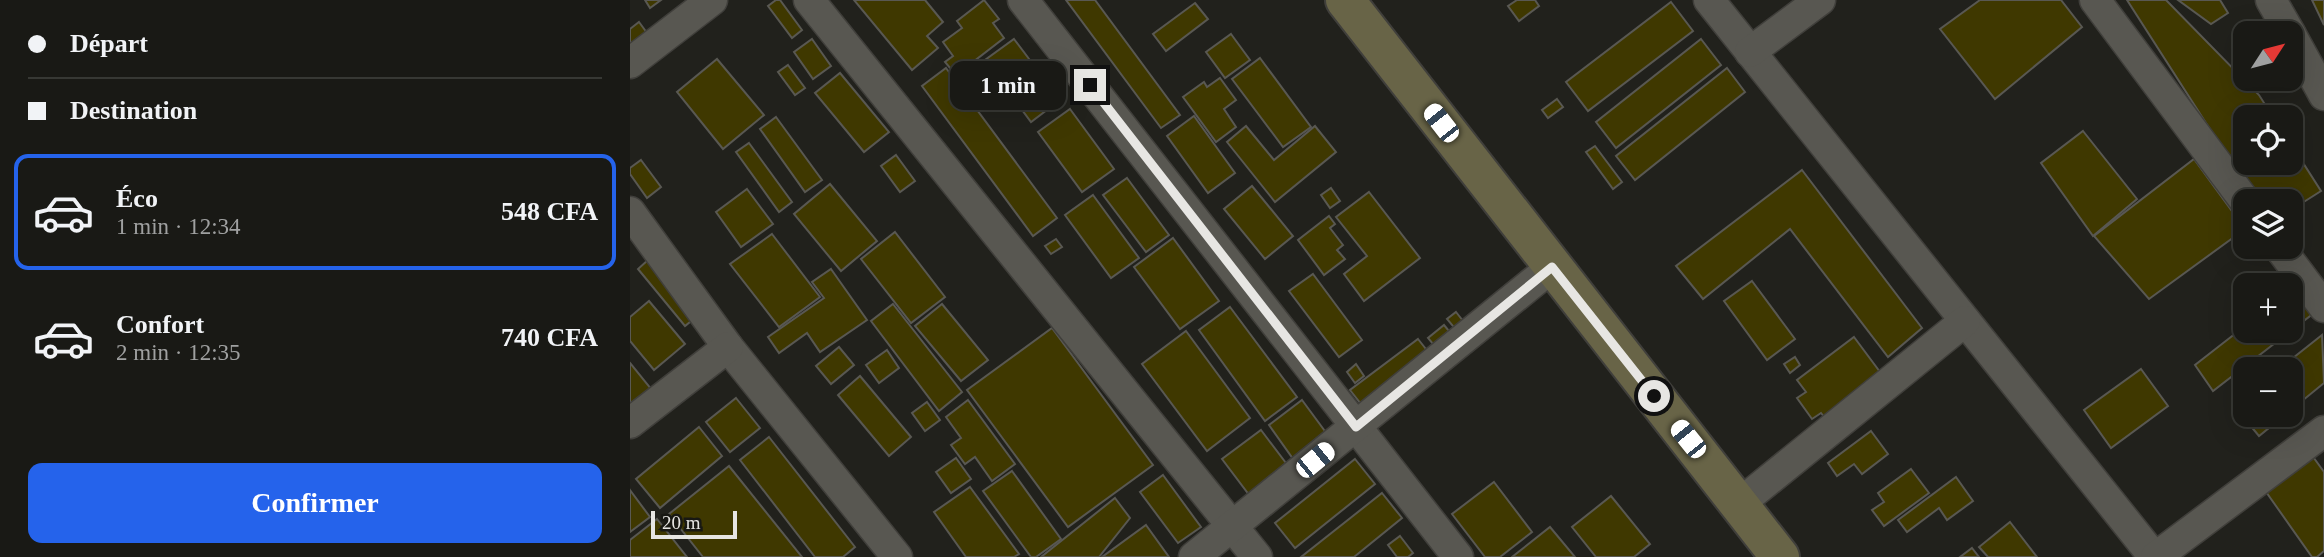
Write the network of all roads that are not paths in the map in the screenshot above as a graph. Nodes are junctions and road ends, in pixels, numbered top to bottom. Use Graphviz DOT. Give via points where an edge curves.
graph roads {
  1 [pos="712,0"];
  2 [pos="808,0"];
  3 [pos="1023,0"];
  4 [pos="1345,0"];
  5 [pos="1709,0"];
  6 [pos="1820,0"];
  7 [pos="2095,0"];
  8 [pos="2271,0"];
  9 [pos="2283,21"];
  10 [pos="1750,52"];
  11 [pos="2303,57"];
  12 [pos="630,63"];
  13 [pos="2324,94"];
  14 [pos="2236,189"];
  15 [pos="630,212"];
  16 [pos="2288,259"];
  17 [pos="1552,267"];
  18 [pos="2324,307"];
  19 [pos="1965,321"];
  20 [pos="728,347"];
  21 [pos="630,423"];
  22 [pos="1356,427"];
  23 [pos="2324,431"];
  24 [pos="1739,504"];
  25 [pos="1233,526"];
  26 [pos="897,557"];
  27 [pos="1194,557"];
  28 [pos="1257,557"];
  29 [pos="1458,557"];
  30 [pos="1780,557"];
  31 [pos="2155,557"];
  1 -- 12 [label="street"];
  2 -- 25 [label="street"];
  3 -- 22 [label="street"];
  4 -- 17 [label="street"];
  5 -- 10 [label="street"];
  6 -- 10 [label="street"];
  7 -- 14 [label="street"];
  8 -- 9 [label="street"];
  10 -- 19 [label="street"];
  11 -- 13 [label="street"];
  15 -- 20 [label="street"];
  16 -- 18 [label="street"];
  17 -- 22 [label="street"];
  17 -- 24 [label="street"];
  19 -- 24 [label="street"];
  19 -- 31 [label="street"];
  20 -- 21 [label="street"];
  20 -- 26 [label="street"];
  22 -- 25 [label="street"];
  22 -- 29 [label="street"];
  23 -- 31 [label="street"];
  24 -- 30 [label="street"];
  25 -- 27 [label="street"];
  25 -- 28 [label="street"];
}
